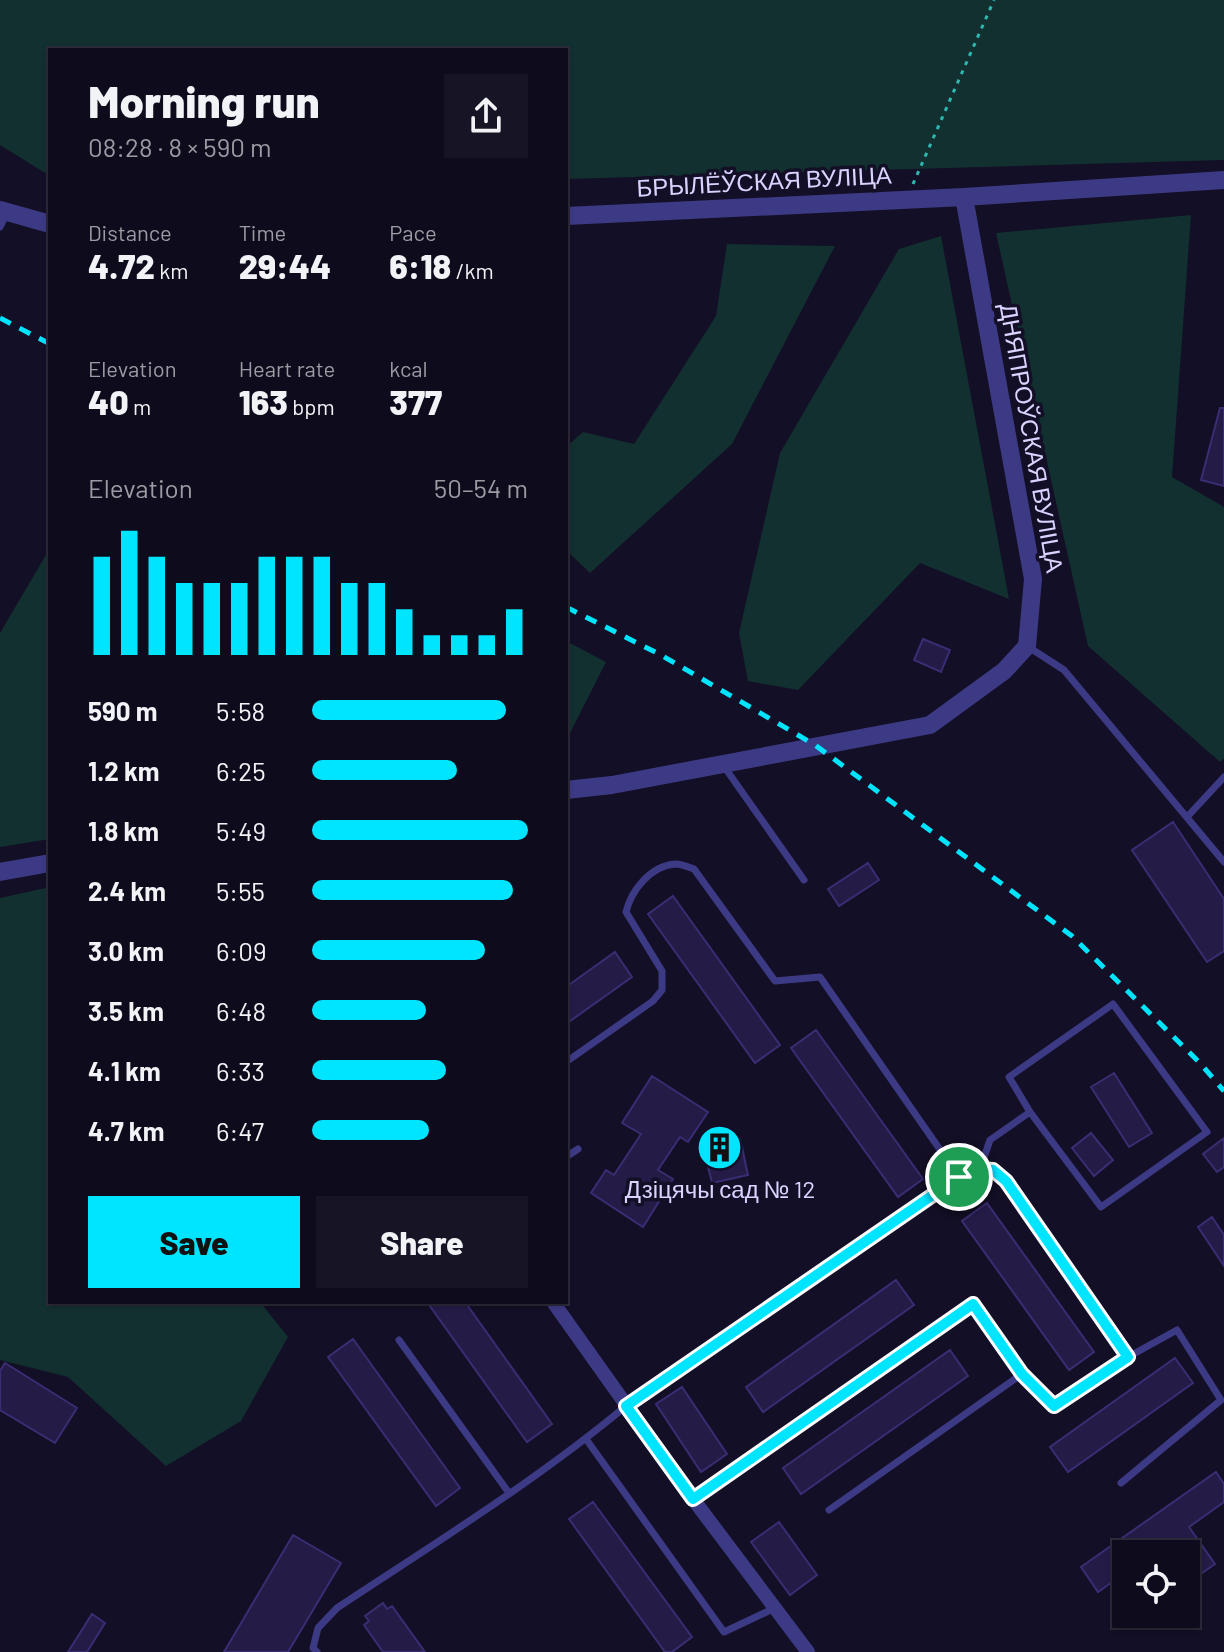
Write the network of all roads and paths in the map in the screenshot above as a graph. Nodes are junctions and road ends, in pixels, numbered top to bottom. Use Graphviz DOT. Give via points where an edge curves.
graph roads {
  1 [pos="994,0"];
  2 [pos="1224,180"];
  3 [pos="964,197"];
  4 [pos="906,199"];
  5 [pos="568,216"];
  6 [pos="2,217"];
  7 [pos="48,224"];
  8 [pos="1027,646"];
  9 [pos="722,763"];
  10 [pos="1224,777"];
  11 [pos="568,790"];
  12 [pos="1188,816"];
  13 [pos="1224,862"];
  14 [pos="48,863"];
  15 [pos="0,872"];
  16 [pos="804,880"];
  17 [pos="568,1061"];
  18 [pos="1030,1112"];
  19 [pos="578,1149"];
  20 [pos="568,1156"];
  21 [pos="980,1169"];
  22 [pos="959,1177"];
  23 [pos="554,1304"];
  24 [pos="399,1340"];
  25 [pos="1128,1357"];
  26 [pos="1022,1374"];
  27 [pos="626,1406"];
  28 [pos="586,1439"];
  29 [pos="1121,1483"];
  30 [pos="509,1493"];
  31 [pos="693,1499"];
  32 [pos="829,1510"];
  33 [pos="775,1608"];
  34 [pos="317,1652"];
  35 [pos="808,1652"];
  1 -- 4 [label="path"];
  2 -- 3 [label="street"];
  3 -- 4 [label="street, БРЫЛЁЎСКАЯ ВУЛІЦА"];
  3 -- 8 [label="street, ДНЯПРОЎСКАЯ ВУЛІЦА" via="1033,579"];
  4 -- 5 [label="street, БРЫЛЁЎСКАЯ ВУЛІЦА"];
  6 -- 7 [label="street"];
  8 -- 9 [label="street" via="1004,671 930,725"];
  8 -- 12 [label="lane" via="1064,670"];
  9 -- 11 [label="street"];
  9 -- 16 [label="lane"];
  10 -- 12 [label="lane"];
  12 -- 13 [label="lane"];
  14 -- 15 [label="street"];
  17 -- 22 [label="lane" via="662,990 662,971 626,912 630,895 650,874 675,864 694,869 775,981 820,977"];
  18 -- 18 [label="lane" via="1101,1207 1207,1132 1113,1004 1009,1077"];
  18 -- 21 [label="lane" via="990,1140"];
  19 -- 20 [label="lane"];
  21 -- 22 [label="lane"];
  21 -- 25 [label="lane" via="993,1170 1006,1181"];
  22 -- 27 [label="lane"];
  23 -- 27 [label="street"];
  24 -- 30 [label="lane"];
  25 -- 26 [label="lane" via="1054,1406"];
  25 -- 29 [label="lane" via="1177,1330 1221,1400"];
  26 -- 31 [label="lane" via="973,1304"];
  26 -- 32 [label="lane"];
  27 -- 28 [label="lane"];
  27 -- 31 [label="street"];
  28 -- 30 [label="lane"];
  28 -- 33 [label="lane" via="724,1632"];
  30 -- 34 [label="lane" via="337,1608 318,1628 313,1648"];
  31 -- 33 [label="street"];
  33 -- 35 [label="street"];
}
